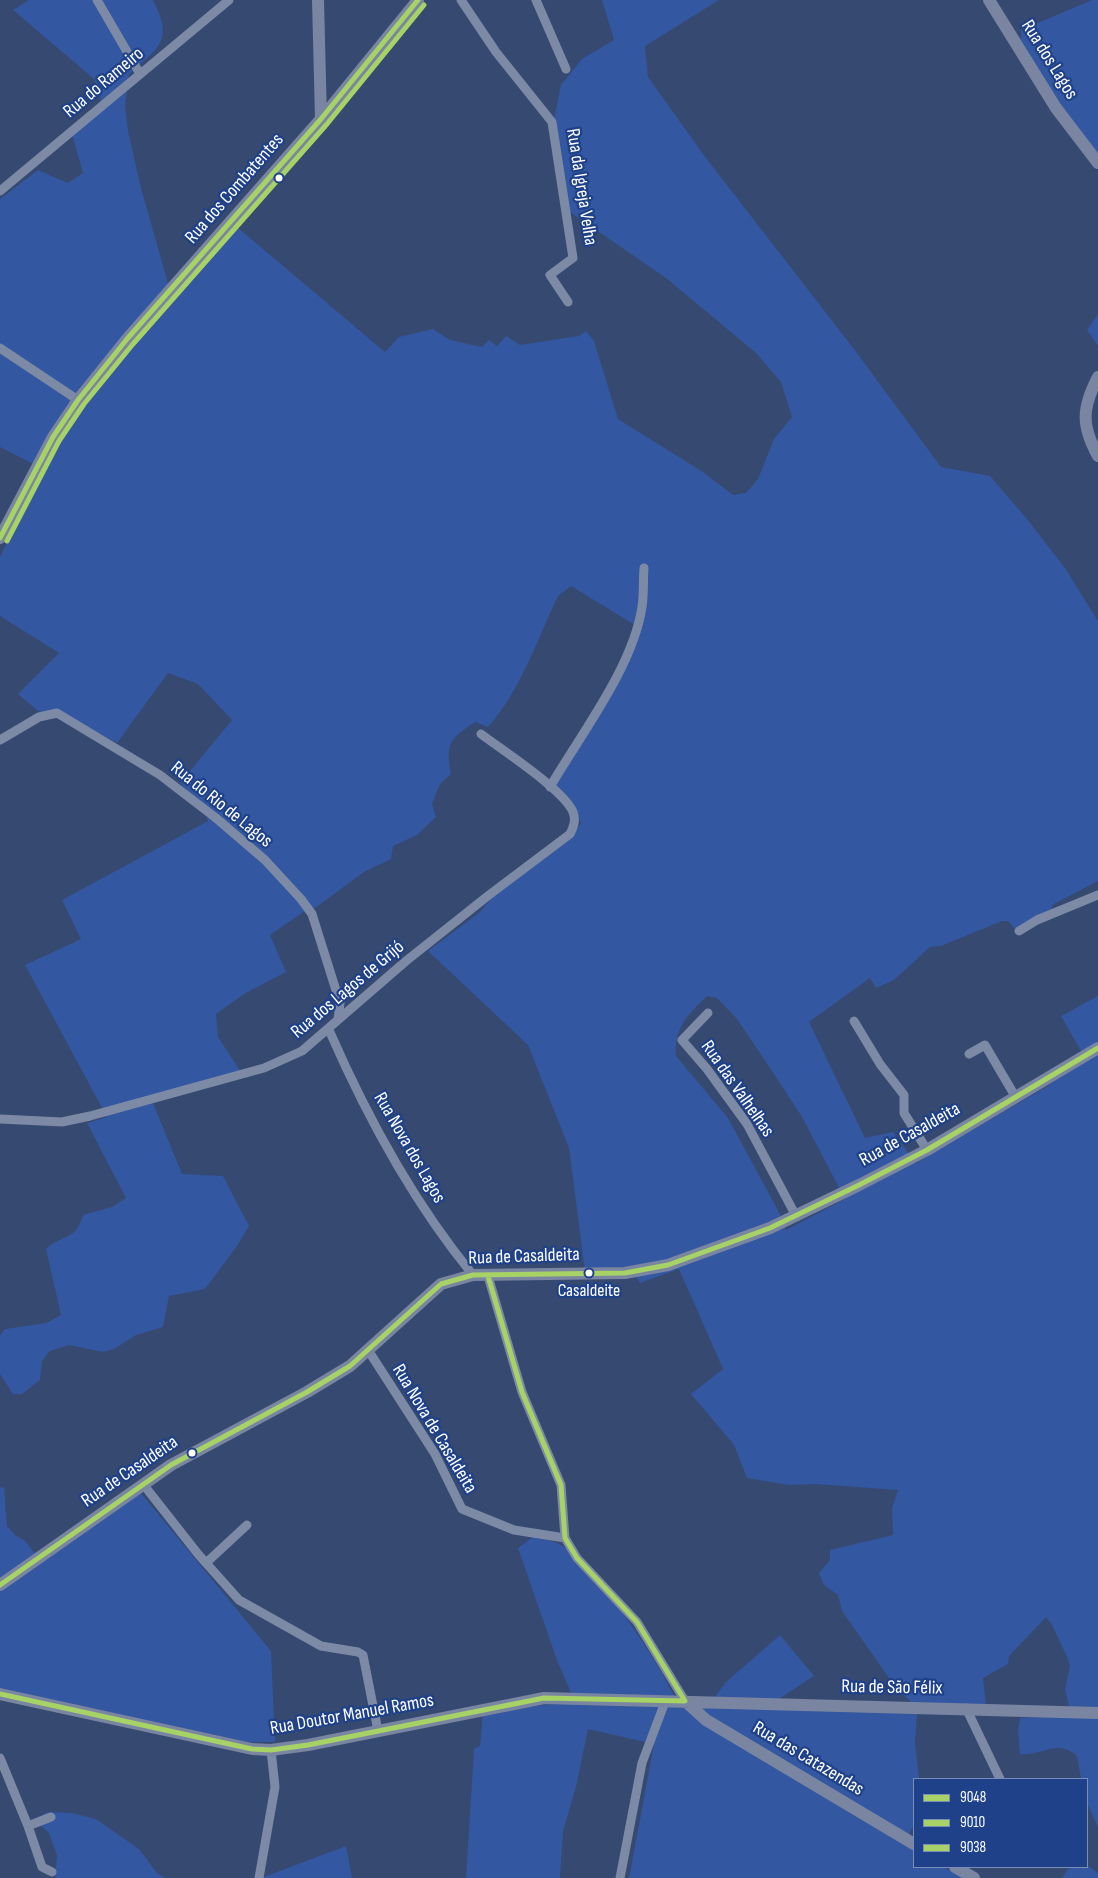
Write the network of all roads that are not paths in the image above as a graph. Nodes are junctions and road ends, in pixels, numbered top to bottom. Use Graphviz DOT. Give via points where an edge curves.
graph roads {
  1 [pos="96,0"];
  2 [pos="229,0"];
  3 [pos="318,0"];
  4 [pos="418,0"];
  5 [pos="461,0"];
  6 [pos="536,0"];
  7 [pos="989,0"];
  8 [pos="566,69"];
  9 [pos="140,74"];
  10 [pos="321,119"];
  11 [pos="1098,163"];
  12 [pos="0,191"];
  13 [pos="568,302"];
  14 [pos="0,348"];
  15 [pos="1098,377"];
  16 [pos="78,400"];
  17 [pos="1098,456"];
  18 [pos="0,538"];
  19 [pos="644,568"];
  20 [pos="481,734"];
  21 [pos="0,740"];
  22 [pos="550,787"];
  23 [pos="1098,895"];
  24 [pos="1019,931"];
  25 [pos="708,1013"];
  26 [pos="338,1020"];
  27 [pos="854,1021"];
  28 [pos="329,1030"];
  29 [pos="1098,1048"];
  30 [pos="969,1054"];
  31 [pos="1015,1096"];
  32 [pos="0,1119"];
  33 [pos="927,1150"];
  34 [pos="796,1216"];
  35 [pos="474,1275"];
  36 [pos="488,1276"];
  37 [pos="368,1350"];
  38 [pos="143,1484"];
  39 [pos="247,1525"];
  40 [pos="565,1538"];
  41 [pos="206,1563"];
  42 [pos="0,1585"];
  43 [pos="0,1694"];
  44 [pos="665,1702"];
  45 [pos="685,1702"];
  46 [pos="966,1708"];
  47 [pos="1098,1713"];
  48 [pos="378,1731"];
  49 [pos="271,1750"];
  50 [pos="0,1758"];
  51 [pos="1000,1778"];
  52 [pos="51,1818"];
  53 [pos="28,1826"];
  54 [pos="913,1843"];
  55 [pos="956,1868"];
  56 [pos="52,1872"];
  57 [pos="259,1878"];
  58 [pos="620,1878"];
  59 [pos="974,1878"];
  1 -- 9 [label="street"];
  2 -- 9 [label="street, Rua do Rameiro"];
  3 -- 10 [label="main road"];
  4 -- 10 [label="main road, Rua dos Combatentes"];
  5 -- 13 [label="street, Rua da Igreja Velha" via="496,52 552,122 573,258 550,275"];
  6 -- 8 [label="street"];
  7 -- 11 [label="main road, Rua dos Lagos" via="1056,108"];
  9 -- 12 [label="street, Rua do Rameiro"];
  10 -- 16 [label="main road, Rua dos Combatentes" via="127,339"];
  14 -- 16 [label="street"];
  15 -- 17 [label="main road" via="1085,408 1089,439"];
  16 -- 18 [label="main road, Rua dos Combatentes" via="53,437"];
  19 -- 22 [label="street" via="642,607 630,650"];
  20 -- 22 [label="street, Rua dos Lagos de Grijó"];
  21 -- 26 [label="street, Rua do Rio de Lagos" via="38,717 57,714 160,775 216,818 265,860 312,914 340,1003"];
  22 -- 26 [label="street, Rua dos Lagos de Grijó" via="572,811 575,823 570,834 489,894"];
  23 -- 24 [label="street" via="1037,920"];
  25 -- 34 [label="street, Rua das Valhelhas" via="682,1040 747,1124"];
  26 -- 28 [label="street, Rua dos Lagos de Grijó"];
  27 -- 33 [label="street" via="880,1064 904,1095 904,1113"];
  28 -- 32 [label="street, Rua dos Lagos de Grijó" via="302,1052 264,1068 152,1100 62,1122"];
  28 -- 35 [label="street, Rua Nova dos Lagos" via="407,1183 444,1240"];
  29 -- 31 [label="main road, Rua de Casaldeita"];
  30 -- 31 [label="street" via="985,1045"];
  31 -- 33 [label="main road, Rua de Casaldeita"];
  33 -- 34 [label="main road, Rua de Casaldeita"];
  34 -- 36 [label="main road, Rua de Casaldeita" via="668,1265 626,1273"];
  35 -- 36 [label="main road, Rua de Casaldeita"];
  35 -- 37 [label="main road, Rua de Casaldeita" via="451,1280 433,1290"];
  36 -- 40 [label="street" via="522,1392 561,1485"];
  37 -- 38 [label="main road, Rua de Casaldeita" via="335,1375 171,1465"];
  37 -- 40 [label="street, Rua Nova de Casaldeita" via="434,1454 462,1509 514,1530"];
  38 -- 41 [label="street"];
  38 -- 42 [label="main road, Rua de Casaldeita"];
  39 -- 41 [label="street"];
  40 -- 45 [label="street" via="577,1558 637,1622"];
  41 -- 48 [label="street" via="243,1602 321,1646 363,1655"];
  43 -- 49 [label="main road, Rua Doutor Manuel Ramos" via="252,1749"];
  44 -- 45 [label="main road, Rua Doutor Manuel Ramos"];
  44 -- 48 [label="main road, Rua Doutor Manuel Ramos" via="544,1698"];
  44 -- 58 [label="street" via="642,1763"];
  45 -- 46 [label="main road, Rua de São Félix"];
  45 -- 54 [label="main road, Rua das Catazendas" via="706,1720"];
  46 -- 47 [label="main road, Rua de São Félix"];
  46 -- 51 [label="street"];
  48 -- 49 [label="main road, Rua Doutor Manuel Ramos"];
  49 -- 57 [label="street" via="275,1787"];
  50 -- 53 [label="street"];
  52 -- 53 [label="street"];
  53 -- 56 [label="street" via="42,1867"];
  55 -- 59 [label="main road"];
}
